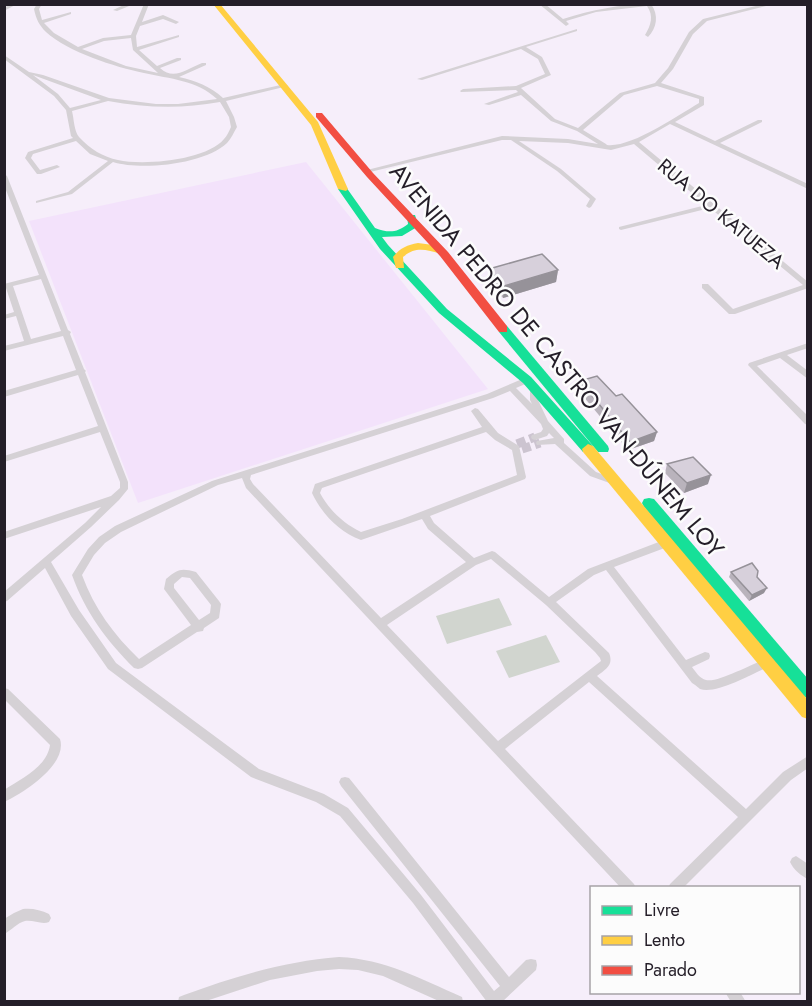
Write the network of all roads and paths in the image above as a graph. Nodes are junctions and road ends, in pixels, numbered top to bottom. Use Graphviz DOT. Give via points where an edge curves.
graph roads {
  1 [pos="15,4"];
  2 [pos="40,4"];
  3 [pos="132,4"];
  4 [pos="147,4"];
  5 [pos="216,4"];
  6 [pos="225,4"];
  7 [pos="540,4"];
  8 [pos="648,4"];
  9 [pos="723,4"];
  10 [pos="772,4"];
  11 [pos="4,10"];
  12 [pos="115,10"];
  13 [pos="69,12"];
  14 [pos="723,16"];
  15 [pos="562,21"];
  16 [pos="176,22"];
  17 [pos="40,23"];
  18 [pos="138,25"];
  19 [pos="648,35"];
  20 [pos="133,36"];
  21 [pos="177,36"];
  22 [pos="522,47"];
  23 [pos="77,49"];
  24 [pos="135,49"];
  25 [pos="4,56"];
  26 [pos="179,58"];
  27 [pos="204,64"];
  28 [pos="154,68"];
  29 [pos="27,72"];
  30 [pos="166,76"];
  31 [pos="173,77"];
  32 [pos="420,79"];
  33 [pos="657,84"];
  34 [pos="285,86"];
  35 [pos="519,90"];
  36 [pos="463,91"];
  37 [pos="109,100"];
  38 [pos="224,101"];
  39 [pos="487,104"];
  40 [pos="69,110"];
  41 [pos="760,121"];
  42 [pos="672,123"];
  43 [pos="579,130"];
  44 [pos="511,138"];
  45 [pos="76,139"];
  46 [pos="635,142"];
  47 [pos="716,143"];
  48 [pos="608,148"];
  49 [pos="111,160"];
  50 [pos="57,167"];
  51 [pos="366,171"];
  52 [pos="4,176"];
  53 [pos="807,187"];
  54 [pos="38,202"];
  55 [pos="590,206"];
  56 [pos="709,206"];
  57 [pos="411,217"];
  58 [pos="370,228"];
  59 [pos="621,228"];
  60 [pos="444,254"];
  61 [pos="400,266"];
  62 [pos="44,276"];
  63 [pos="7,285"];
  64 [pos="705,286"];
  65 [pos="807,286"];
  66 [pos="19,313"];
  67 [pos="4,317"];
  68 [pos="67,332"];
  69 [pos="28,342"];
  70 [pos="807,345"];
  71 [pos="4,349"];
  72 [pos="781,354"];
  73 [pos="82,371"];
  74 [pos="807,376"];
  75 [pos="530,384"];
  76 [pos="511,387"];
  77 [pos="4,394"];
  78 [pos="475,411"];
  79 [pos="807,422"];
  80 [pos="545,423"];
  81 [pos="102,428"];
  82 [pos="488,428"];
  83 [pos="562,443"];
  84 [pos="4,459"];
  85 [pos="247,472"];
  86 [pos="617,482"];
  87 [pos="120,496"];
  88 [pos="79,511"];
  89 [pos="424,515"];
  90 [pos="88,525"];
  91 [pos="4,536"];
  92 [pos="667,543"];
  93 [pos="473,562"];
  94 [pos="46,563"];
  95 [pos="608,566"];
  96 [pos="4,598"];
  97 [pos="549,602"];
  98 [pos="380,624"];
  99 [pos="199,628"];
  100 [pos="705,656"];
  101 [pos="766,663"];
  102 [pos="685,665"];
  103 [pos="591,677"];
  104 [pos="807,691"];
  105 [pos="4,692"];
  106 [pos="807,712"];
  107 [pos="499,747"];
  108 [pos="807,761"];
  109 [pos="345,782"];
  110 [pos="4,797"];
  111 [pos="746,817"];
  112 [pos="796,862"];
  113 [pos="807,873"];
  114 [pos="628,886"];
  115 [pos="676,886"];
  116 [pos="45,918"];
  117 [pos="4,928"];
  118 [pos="531,965"];
  119 [pos="508,986"];
  120 [pos="494,1001"];
  121 [pos="184,1002"];
  122 [pos="457,1002"];
  1 -- 11 [label="street"];
  2 -- 17 [label="street" via="36,9"];
  3 -- 12 [label="street"];
  4 -- 18 [label="street"];
  5 -- 34 [label="highway, AVENIDA PEDRO DE CASTRO VAN-DÚNEM LOY"];
  6 -- 51 [label="highway, AVENIDA PEDRO DE CASTRO VAN-DÚNEM LOY"];
  7 -- 15 [label="street"];
  8 -- 15 [label="street" via="596,11"];
  8 -- 19 [label="street" via="654,12"];
  9 -- 14 [label="street"];
  10 -- 14 [label="street"];
  13 -- 17 [label="street"];
  14 -- 33 [label="street" via="699,25 674,66"];
  15 -- 22 [label="street" via="575,30"];
  16 -- 18 [label="street" via="163,17"];
  17 -- 23 [label="street"];
  18 -- 20 [label="street"];
  20 -- 23 [label="street"];
  20 -- 24 [label="street"];
  21 -- 24 [label="street"];
  22 -- 32 [label="street"];
  22 -- 35 [label="street" via="540,58 548,75"];
  23 -- 30 [label="street" via="116,64"];
  24 -- 28 [label="street"];
  25 -- 29 [label="street"];
  26 -- 28 [label="street"];
  27 -- 31 [label="street"];
  28 -- 30 [label="street"];
  29 -- 37 [label="street"];
  29 -- 40 [label="street"];
  30 -- 31 [label="street"];
  31 -- 38 [label="street" via="203,86"];
  33 -- 42 [label="street" via="703,101"];
  33 -- 43 [label="street" via="622,94"];
  34 -- 38 [label="street"];
  34 -- 58 [label="highway, AVENIDA PEDRO DE CASTRO VAN-DÚNEM LOY" via="319,131 336,176"];
  35 -- 36 [label="street"];
  35 -- 39 [label="street"];
  35 -- 43 [label="street" via="553,120"];
  37 -- 38 [label="street" via="164,107"];
  37 -- 40 [label="street"];
  38 -- 49 [label="street" via="234,125 232,133 205,153 165,165 142,166"];
  40 -- 45 [label="street" via="68,122"];
  41 -- 47 [label="street"];
  42 -- 46 [label="street"];
  42 -- 47 [label="street"];
  43 -- 48 [label="street"];
  44 -- 48 [label="street"];
  44 -- 51 [label="street"];
  44 -- 55 [label="street" via="590,194"];
  45 -- 49 [label="street" via="89,152"];
  45 -- 50 [label="street" via="30,153 28,158 39,173"];
  46 -- 48 [label="street"];
  46 -- 56 [label="street, RUA DO KATUEZA"];
  47 -- 53 [label="street"];
  49 -- 54 [label="street" via="70,193"];
  51 -- 57 [label="highway, AVENIDA PEDRO DE CASTRO VAN-DÚNEM LOY"];
  52 -- 62 [label="street"];
  56 -- 59 [label="street"];
  56 -- 65 [label="street, RUA DO KATUEZA"];
  57 -- 58 [label="highway" via="413,225 401,234 381,234"];
  57 -- 60 [label="highway, AVENIDA PEDRO DE CASTRO VAN-DÚNEM LOY"];
  58 -- 61 [label="highway, AVENIDA PEDRO DE CASTRO VAN-DÚNEM LOY"];
  60 -- 61 [label="highway" via="429,246 411,247 399,255"];
  60 -- 104 [label="highway, AVENIDA PEDRO DE CASTRO VAN-DÚNEM LOY" via="524,357"];
  61 -- 75 [label="highway, AVENIDA PEDRO DE CASTRO VAN-DÚNEM LOY" via="443,311"];
  62 -- 63 [label="street"];
  62 -- 68 [label="street"];
  63 -- 66 [label="street"];
  64 -- 65 [label="street" via="732,312"];
  66 -- 67 [label="street"];
  66 -- 69 [label="street"];
  68 -- 69 [label="street"];
  68 -- 73 [label="street"];
  69 -- 71 [label="street"];
  70 -- 72 [label="street"];
  72 -- 74 [label="street"];
  72 -- 79 [label="street" via="752,365"];
  73 -- 77 [label="street"];
  73 -- 81 [label="street"];
  75 -- 76 [label="street"];
  75 -- 80 [label="street"];
  75 -- 86 [label="highway, AVENIDA PEDRO DE CASTRO VAN-DÚNEM LOY"];
  76 -- 80 [label="street"];
  76 -- 85 [label="street"];
  78 -- 82 [label="street"];
  80 -- 83 [label="street"];
  80 -- 83 [label="street" via="546,431 537,440"];
  81 -- 84 [label="street"];
  81 -- 87 [label="street" via="124,482"];
  82 -- 89 [label="street" via="499,439 517,447 522,477"];
  82 -- 89 [label="street" via="318,486 316,493 319,501 348,529 361,536"];
  83 -- 86 [label="street" via="593,474"];
  85 -- 98 [label="street" via="249,486"];
  85 -- 99 [label="street" via="118,529 97,546 77,575 113,640 138,665"];
  86 -- 92 [label="highway, AVENIDA PEDRO DE CASTRO VAN-DÚNEM LOY"];
  87 -- 88 [label="street"];
  87 -- 90 [label="street"];
  88 -- 90 [label="street"];
  88 -- 91 [label="street"];
  89 -- 93 [label="street" via="431,526"];
  90 -- 94 [label="street"];
  92 -- 95 [label="street"];
  92 -- 101 [label="highway, AVENIDA PEDRO DE CASTRO VAN-DÚNEM LOY"];
  93 -- 97 [label="street" via="492,555 500,559"];
  93 -- 98 [label="street"];
  94 -- 96 [label="street"];
  94 -- 120 [label="street" via="112,666 255,773 320,798 344,813 417,899"];
  95 -- 97 [label="street" via="591,572"];
  95 -- 102 [label="street"];
  97 -- 103 [label="street" via="604,656 606,663"];
  98 -- 107 [label="street"];
  99 -- 99 [label="street" via="215,615 217,608 193,575 180,573 170,582 169,589"];
  100 -- 102 [label="street"];
  101 -- 102 [label="street" via="712,686 703,685"];
  101 -- 106 [label="highway, AVENIDA PEDRO DE CASTRO VAN-DÚNEM LOY"];
  103 -- 107 [label="street"];
  103 -- 111 [label="street"];
  105 -- 110 [label="street" via="56,743 57,752 50,762"];
  107 -- 114 [label="street"];
  108 -- 111 [label="street"];
  109 -- 119 [label="street"];
  111 -- 115 [label="street"];
  112 -- 113 [label="street"];
  116 -- 117 [label="street" via="23,914"];
  118 -- 119 [label="street"];
  119 -- 120 [label="street"];
  121 -- 122 [label="street" via="232,984 339,963 381,970"];
}
